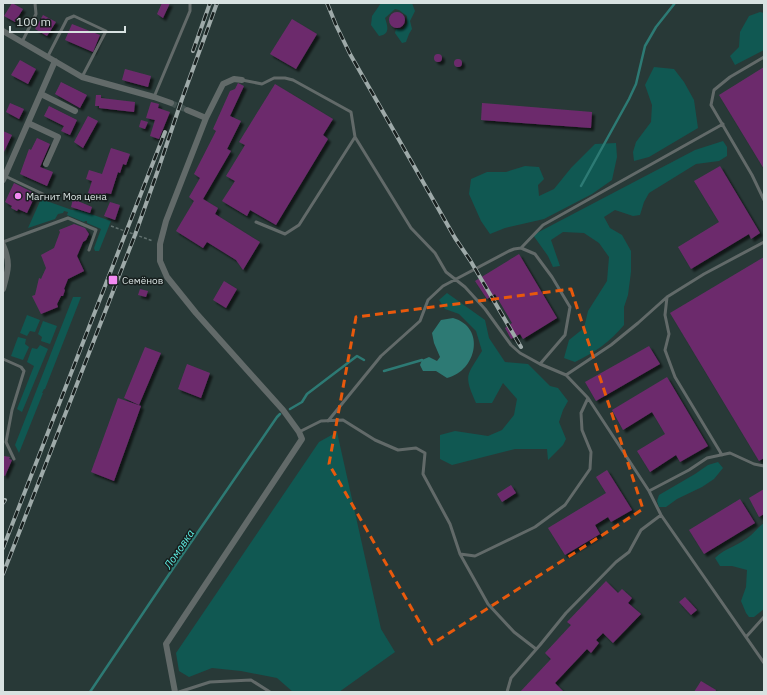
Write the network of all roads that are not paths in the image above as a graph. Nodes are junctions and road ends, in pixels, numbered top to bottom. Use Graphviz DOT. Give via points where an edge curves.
graph roads {
  1 [pos="35,3"];
  2 [pos="190,3"];
  3 [pos="3,31"];
  4 [pos="22,42"];
  5 [pos="48,57"];
  6 [pos="764,57"];
  7 [pos="55,62"];
  8 [pos="82,77"];
  9 [pos="242,80"];
  10 [pos="41,94"];
  11 [pos="154,97"];
  12 [pos="171,103"];
  13 [pos="188,110"];
  14 [pos="75,111"];
  15 [pos="206,118"];
  16 [pos="28,123"];
  17 [pos="722,124"];
  18 [pos="355,137"];
  19 [pos="46,164"];
  20 [pos="4,178"];
  21 [pos="43,194"];
  22 [pos="764,200"];
  23 [pos="256,222"];
  24 [pos="764,242"];
  25 [pos="3,244"];
  26 [pos="521,248"];
  27 [pos="89,250"];
  28 [pos="456,279"];
  29 [pos="3,289"];
  30 [pos="667,297"];
  31 [pos="3,360"];
  32 [pos="540,364"];
  33 [pos="566,375"];
  34 [pos="588,398"];
  35 [pos="328,421"];
  36 [pos="299,432"];
  37 [pos="722,455"];
  38 [pos="14,459"];
  39 [pos="764,466"];
  40 [pos="649,491"];
  41 [pos="661,515"];
  42 [pos="460,554"];
  43 [pos="764,617"];
  44 [pos="746,637"];
  45 [pos="536,649"];
  46 [pos="764,663"];
  47 [pos="175,692"];
  48 [pos="179,692"];
  49 [pos="270,692"];
  50 [pos="508,692"];
  1 -- 4 [label="lane" via="36,14"];
  2 -- 11 [label="lane" via="190,11"];
  3 -- 4 [label="street"];
  4 -- 5 [label="street"];
  5 -- 7 [label="street"];
  5 -- 8 [label="lane" via="67,19 74,16 106,31"];
  6 -- 17 [label="lane" via="730,77 714,90 711,105"];
  7 -- 8 [label="street"];
  7 -- 10 [label="street"];
  8 -- 11 [label="street"];
  9 -- 15 [label="street" via="234,79 223,84"];
  9 -- 18 [label="lane" via="262,84 274,78 293,80 351,112"];
  10 -- 14 [label="street"];
  10 -- 16 [label="street"];
  11 -- 12 [label="street"];
  13 -- 15 [label="street"];
  15 -- 36 [label="street" via="166,221 160,244 160,261 168,277 196,313 283,410"];
  16 -- 19 [label="street" via="58,137"];
  16 -- 20 [label="street"];
  17 -- 22 [label="lane"];
  17 -- 26 [label="lane" via="543,225"];
  18 -- 23 [label="lane" via="299,225 285,234"];
  18 -- 28 [label="lane" via="411,228 435,253 446,272"];
  20 -- 21 [label="lane"];
  24 -- 30 [label="lane"];
  25 -- 27 [label="lane" via="68,218 96,230"];
  25 -- 29 [label="street" via="9,265"];
  26 -- 28 [label="lane" via="509,251"];
  26 -- 32 [label="lane" via="536,254 570,307 565,335"];
  28 -- 32 [label="lane" via="486,309 511,345"];
  28 -- 35 [label="lane" via="443,286 428,300 420,321 381,356"];
  30 -- 33 [label="lane" via="622,336"];
  30 -- 37 [label="lane" via="665,316 669,334 666,350 675,377"];
  31 -- 38 [label="lane" via="21,367 24,372 12,410 6,442"];
  32 -- 33 [label="lane"];
  33 -- 34 [label="lane"];
  34 -- 40 [label="lane"];
  34 -- 42 [label="lane" via="581,413 582,430 591,452 590,469 566,505 535,527 476,556"];
  35 -- 36 [label="lane" via="321,421"];
  35 -- 42 [label="lane" via="343,420 375,440 398,450 416,448 425,453 423,474 450,524"];
  36 -- 47 [label="street" via="302,440 166,644"];
  37 -- 39 [label="lane" via="730,453"];
  37 -- 40 [label="lane" via="707,458"];
  40 -- 41 [label="lane"];
  41 -- 44 [label="lane"];
  41 -- 45 [label="lane" via="641,530 629,552 566,613"];
  42 -- 45 [label="lane" via="488,604 514,632"];
  43 -- 44 [label="lane"];
  44 -- 46 [label="lane"];
  45 -- 50 [label="lane" via="511,678"];
  48 -- 49 [label="lane" via="210,682 251,680"];
}
